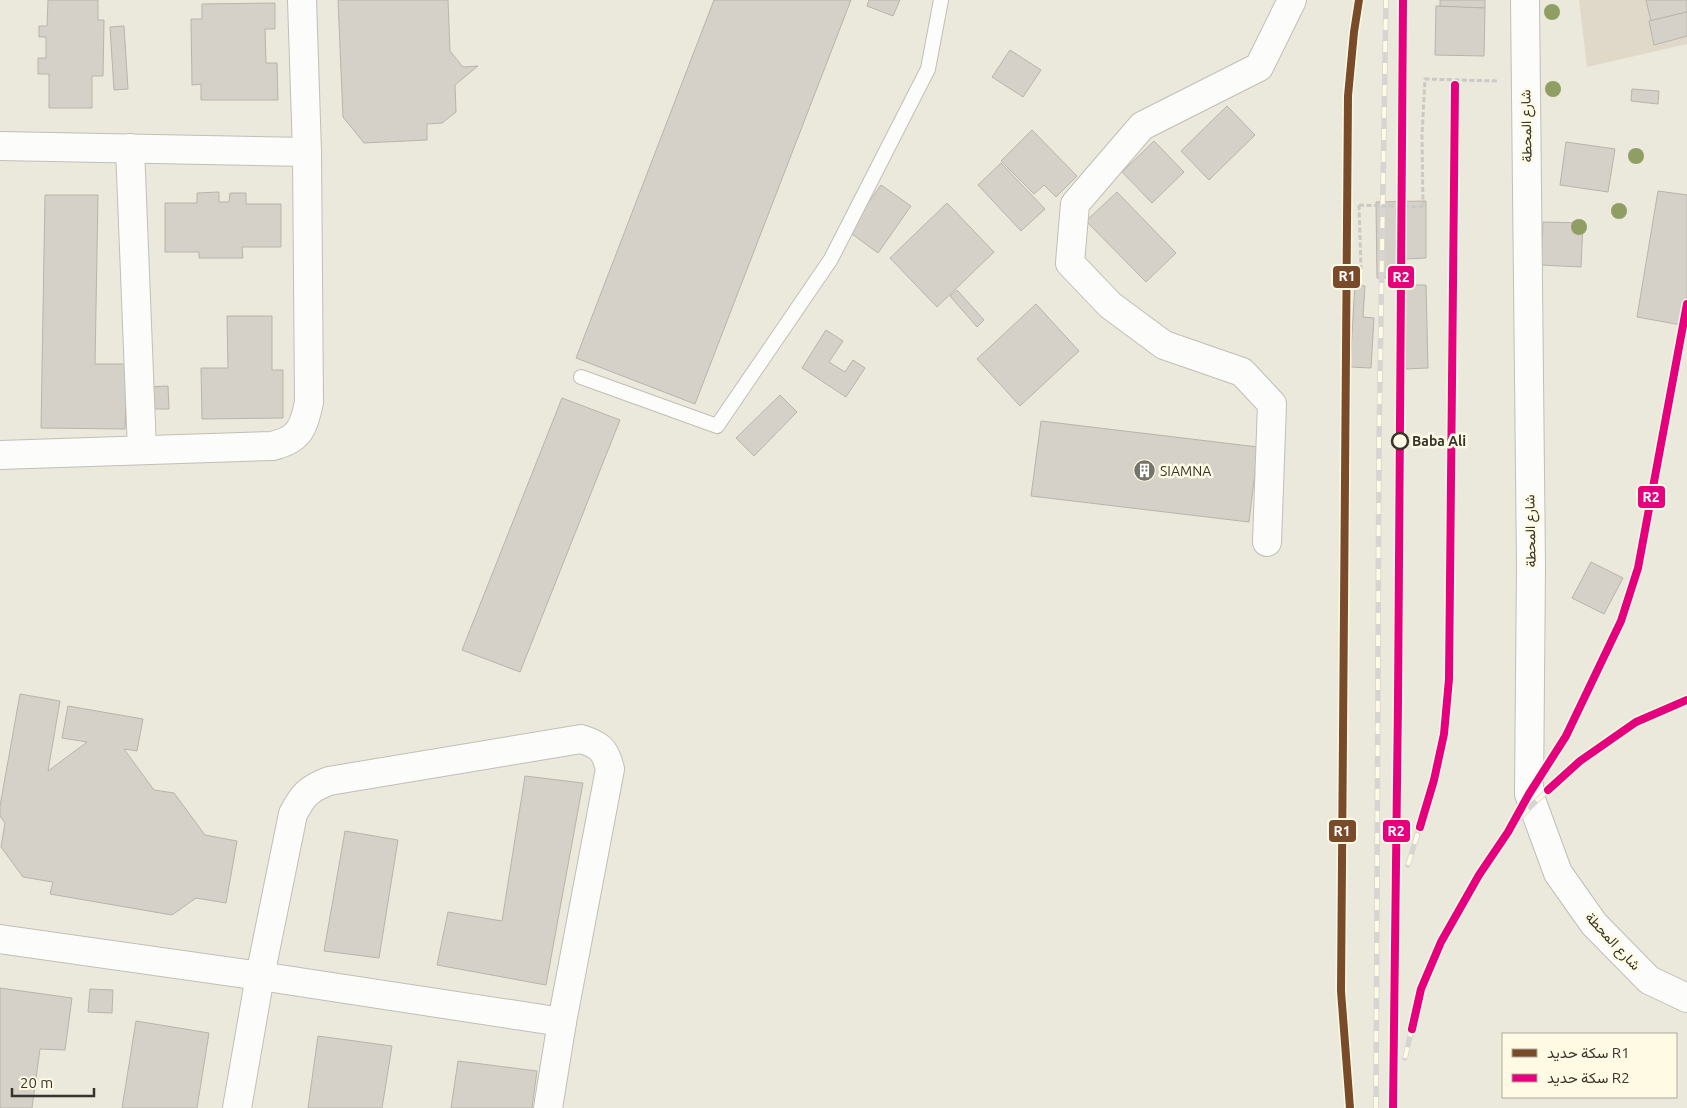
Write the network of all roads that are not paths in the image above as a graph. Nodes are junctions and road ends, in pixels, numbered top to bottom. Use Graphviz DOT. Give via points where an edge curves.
graph roads {
  1 [pos="302,0"];
  2 [pos="942,0"];
  3 [pos="1292,0"];
  4 [pos="1524,0"];
  5 [pos="0,146"];
  6 [pos="130,148"];
  7 [pos="307,152"];
  8 [pos="580,377"];
  9 [pos="142,450"];
  10 [pos="0,455"];
  11 [pos="1267,542"];
  12 [pos="0,939"];
  13 [pos="260,976"];
  14 [pos="1687,998"];
  15 [pos="562,1022"];
  16 [pos="238,1108"];
  17 [pos="548,1108"];
  1 -- 7 [label="street"];
  2 -- 8 [label="lane" via="928,69 831,259 717,426"];
  3 -- 11 [label="street" via="1259,66 1142,126 1075,204 1070,263 1110,305 1164,345 1242,372 1272,404"];
  4 -- 14 [label="street, شارع المحطة" via="1531,566 1529,794 1558,873 1594,924 1650,980"];
  5 -- 6 [label="street"];
  6 -- 7 [label="street"];
  6 -- 9 [label="street"];
  7 -- 9 [label="street" via="309,402 298,434 272,446"];
  9 -- 10 [label="street"];
  12 -- 13 [label="street"];
  13 -- 15 [label="street"];
  13 -- 15 [label="street" via="292,814 314,787 329,781 581,739 596,744 606,754 610,769"];
  13 -- 16 [label="street"];
  15 -- 17 [label="street"];
}
